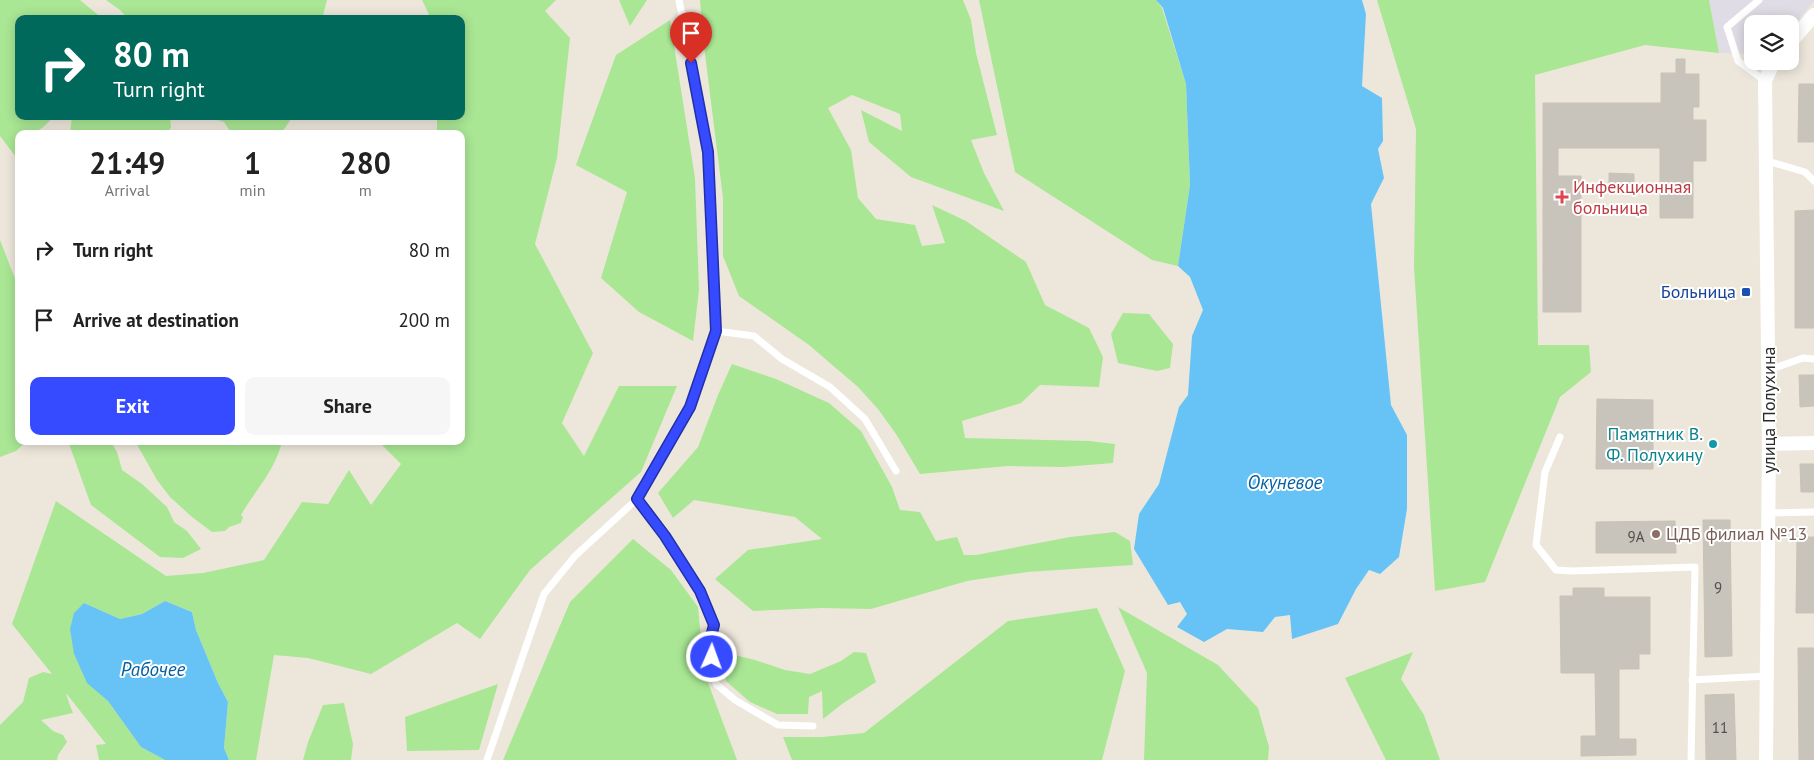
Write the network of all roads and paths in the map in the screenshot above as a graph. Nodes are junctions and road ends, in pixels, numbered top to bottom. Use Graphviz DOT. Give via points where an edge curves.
graph roads {
  1 [pos="679,0"];
  2 [pos="1759,0"];
  3 [pos="1814,15"];
  4 [pos="1799,32"];
  5 [pos="1770,70"];
  6 [pos="1765,80"];
  7 [pos="1767,162"];
  8 [pos="1814,181"];
  9 [pos="716,331"];
  10 [pos="1814,359"];
  11 [pos="1769,370"];
  12 [pos="1560,437"];
  13 [pos="1814,443"];
  14 [pos="1769,444"];
  15 [pos="896,471"];
  16 [pos="637,499"];
  17 [pos="1814,512"];
  18 [pos="1769,513"];
  19 [pos="1767,676"];
  20 [pos="1692,680"];
  21 [pos="813,726"];
  22 [pos="487,760"];
  23 [pos="1691,760"];
  24 [pos="1766,760"];
  1 -- 9 [label="lane" via="708,152"];
  2 -- 6 [label="lane" via="1727,27 1738,61"];
  3 -- 4 [label="street"];
  5 -- 6 [label="street, улица Полухина"];
  6 -- 7 [label="street, улица Полухина"];
  7 -- 8 [label="lane" via="1805,172"];
  7 -- 11 [label="street, улица Полухина"];
  9 -- 15 [label="lane" via="754,336 782,359 830,387 864,419"];
  9 -- 16 [label="lane" via="690,407"];
  10 -- 11 [label="lane" via="1803,358"];
  11 -- 14 [label="street, улица Полухина"];
  12 -- 20 [label="lane" via="1544,472 1536,545 1556,570 1694,567"];
  13 -- 14 [label="street"];
  14 -- 18 [label="street, улица Полухина"];
  16 -- 21 [label="lane" via="700,591 714,625 709,644 716,684 735,700 778,725"];
  16 -- 22 [label="lane" via="575,556 544,594"];
  17 -- 18 [label="lane"];
  18 -- 19 [label="street, улица Полухина"];
  19 -- 20 [label="lane"];
  19 -- 24 [label="street, улица Полухина"];
  20 -- 23 [label="lane"];
}
